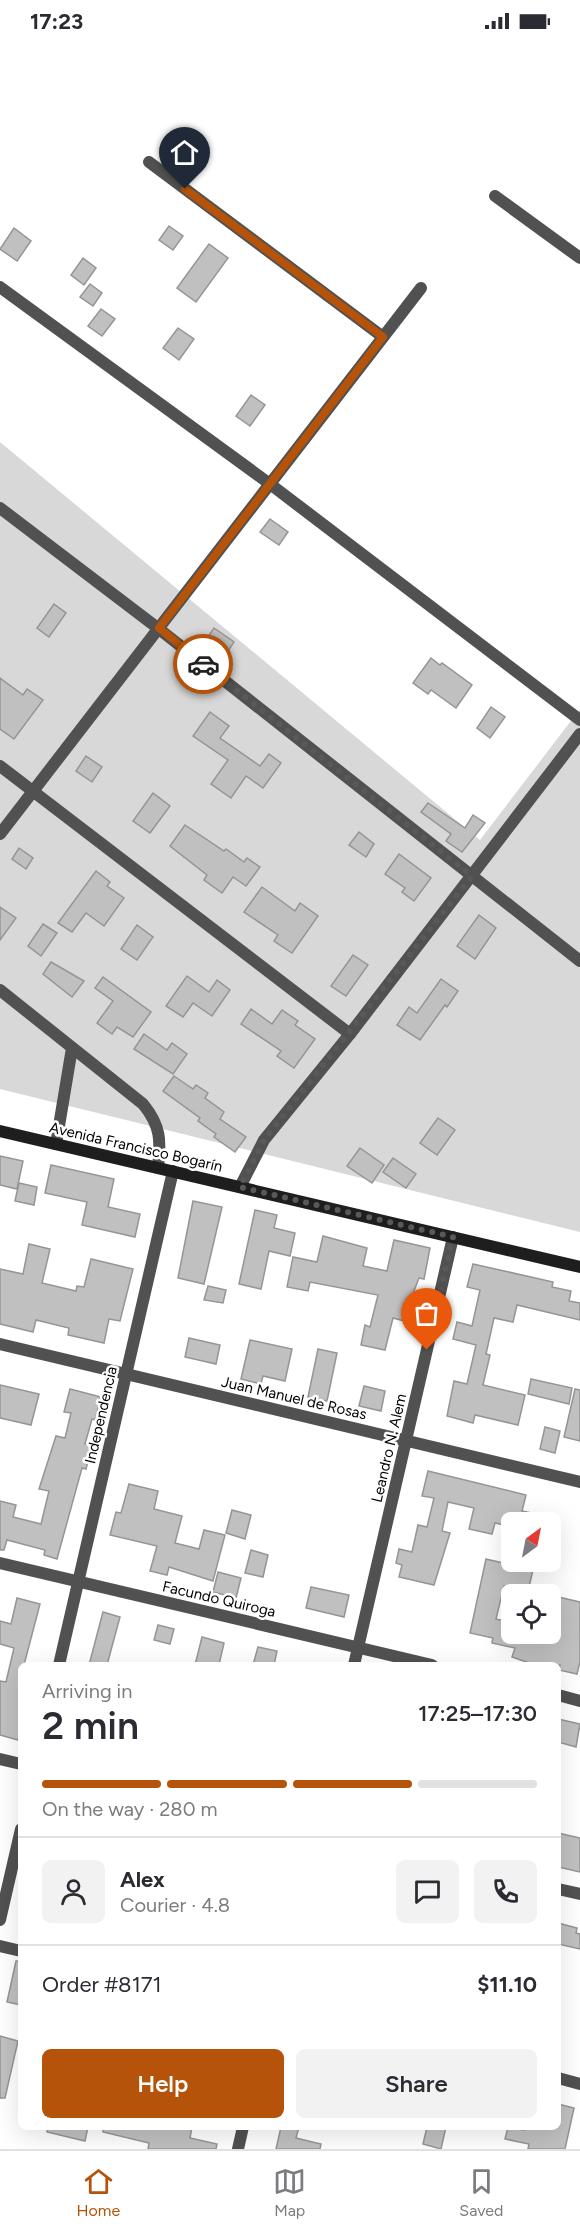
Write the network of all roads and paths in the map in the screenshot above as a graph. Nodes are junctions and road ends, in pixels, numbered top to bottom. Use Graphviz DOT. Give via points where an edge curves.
graph roads {
  1 [pos="149,162"];
  2 [pos="495,196"];
  3 [pos="580,258"];
  4 [pos="0,287"];
  5 [pos="421,288"];
  6 [pos="383,337"];
  7 [pos="270,484"];
  8 [pos="0,508"];
  9 [pos="159,628"];
  10 [pos="580,720"];
  11 [pos="580,734"];
  12 [pos="0,766"];
  13 [pos="33,792"];
  14 [pos="0,834"];
  15 [pos="472,876"];
  16 [pos="580,961"];
  17 [pos="0,990"];
  18 [pos="350,1034"];
  19 [pos="72,1048"];
  20 [pos="0,1131"];
  21 [pos="56,1144"];
  22 [pos="158,1168"];
  23 [pos="173,1171"];
  24 [pos="240,1187"];
  25 [pos="453,1237"];
  26 [pos="580,1267"];
  27 [pos="0,1344"];
  28 [pos="126,1374"];
  29 [pos="406,1440"];
  30 [pos="580,1482"];
  31 [pos="0,1563"];
  32 [pos="78,1581"];
  33 [pos="358,1647"];
  34 [pos="60,1662"];
  35 [pos="355,1662"];
  36 [pos="420,1662"];
  37 [pos="561,1696"];
  38 [pos="580,1701"];
  39 [pos="0,1759"];
  40 [pos="18,1763"];
  41 [pos="18,1842"];
  42 [pos="561,1890"];
  43 [pos="580,1894"];
  44 [pos="0,1920"];
  45 [pos="0,1946"];
  46 [pos="18,1950"];
  47 [pos="561,2079"];
  48 [pos="580,2084"];
  49 [pos="242,2130"];
  50 [pos="238,2149"];
  1 -- 6 [label="street"];
  2 -- 3 [label="street"];
  4 -- 7 [label="street"];
  5 -- 6 [label="street"];
  6 -- 7 [label="street"];
  7 -- 9 [label="street"];
  7 -- 10 [label="street"];
  8 -- 9 [label="street"];
  9 -- 13 [label="street"];
  9 -- 15 [label="street"];
  11 -- 15 [label="street"];
  12 -- 13 [label="street"];
  13 -- 14 [label="street"];
  13 -- 18 [label="street"];
  15 -- 16 [label="street"];
  15 -- 18 [label="street"];
  17 -- 19 [label="street"];
  18 -- 24 [label="street" via="264,1140"];
  19 -- 21 [label="street"];
  19 -- 22 [label="street" via="152,1115 161,1138"];
  20 -- 21 [label="street, Avenida Francisco Bogarín"];
  21 -- 22 [label="street, Avenida Francisco Bogarín"];
  22 -- 23 [label="street, Avenida Francisco Bogarín"];
  23 -- 24 [label="street, Avenida Francisco Bogarín"];
  23 -- 28 [label="street, Independencia"];
  24 -- 25 [label="street, Avenida Francisco Bogarín"];
  25 -- 26 [label="street, Avenida Francisco Bogarín"];
  25 -- 29 [label="street, Leandro N. Alem"];
  27 -- 28 [label="street, Juan Manuel de Rosas"];
  28 -- 29 [label="street, Juan Manuel de Rosas"];
  28 -- 32 [label="street, Independencia"];
  29 -- 30 [label="street, Juan Manuel de Rosas"];
  29 -- 33 [label="street, Leandro N. Alem"];
  31 -- 32 [label="street, Facundo Quiroga"];
  32 -- 33 [label="street, Facundo Quiroga"];
  32 -- 34 [label="street, Independencia"];
  33 -- 35 [label="street, Leandro N. Alem"];
  33 -- 36 [label="street, Facundo Quiroga"];
  37 -- 38 [label="street"];
  39 -- 40 [label="street"];
  41 -- 44 [label="street"];
  42 -- 43 [label="street"];
  45 -- 46 [label="street"];
  47 -- 48 [label="street"];
  49 -- 50 [label="street"];
}
